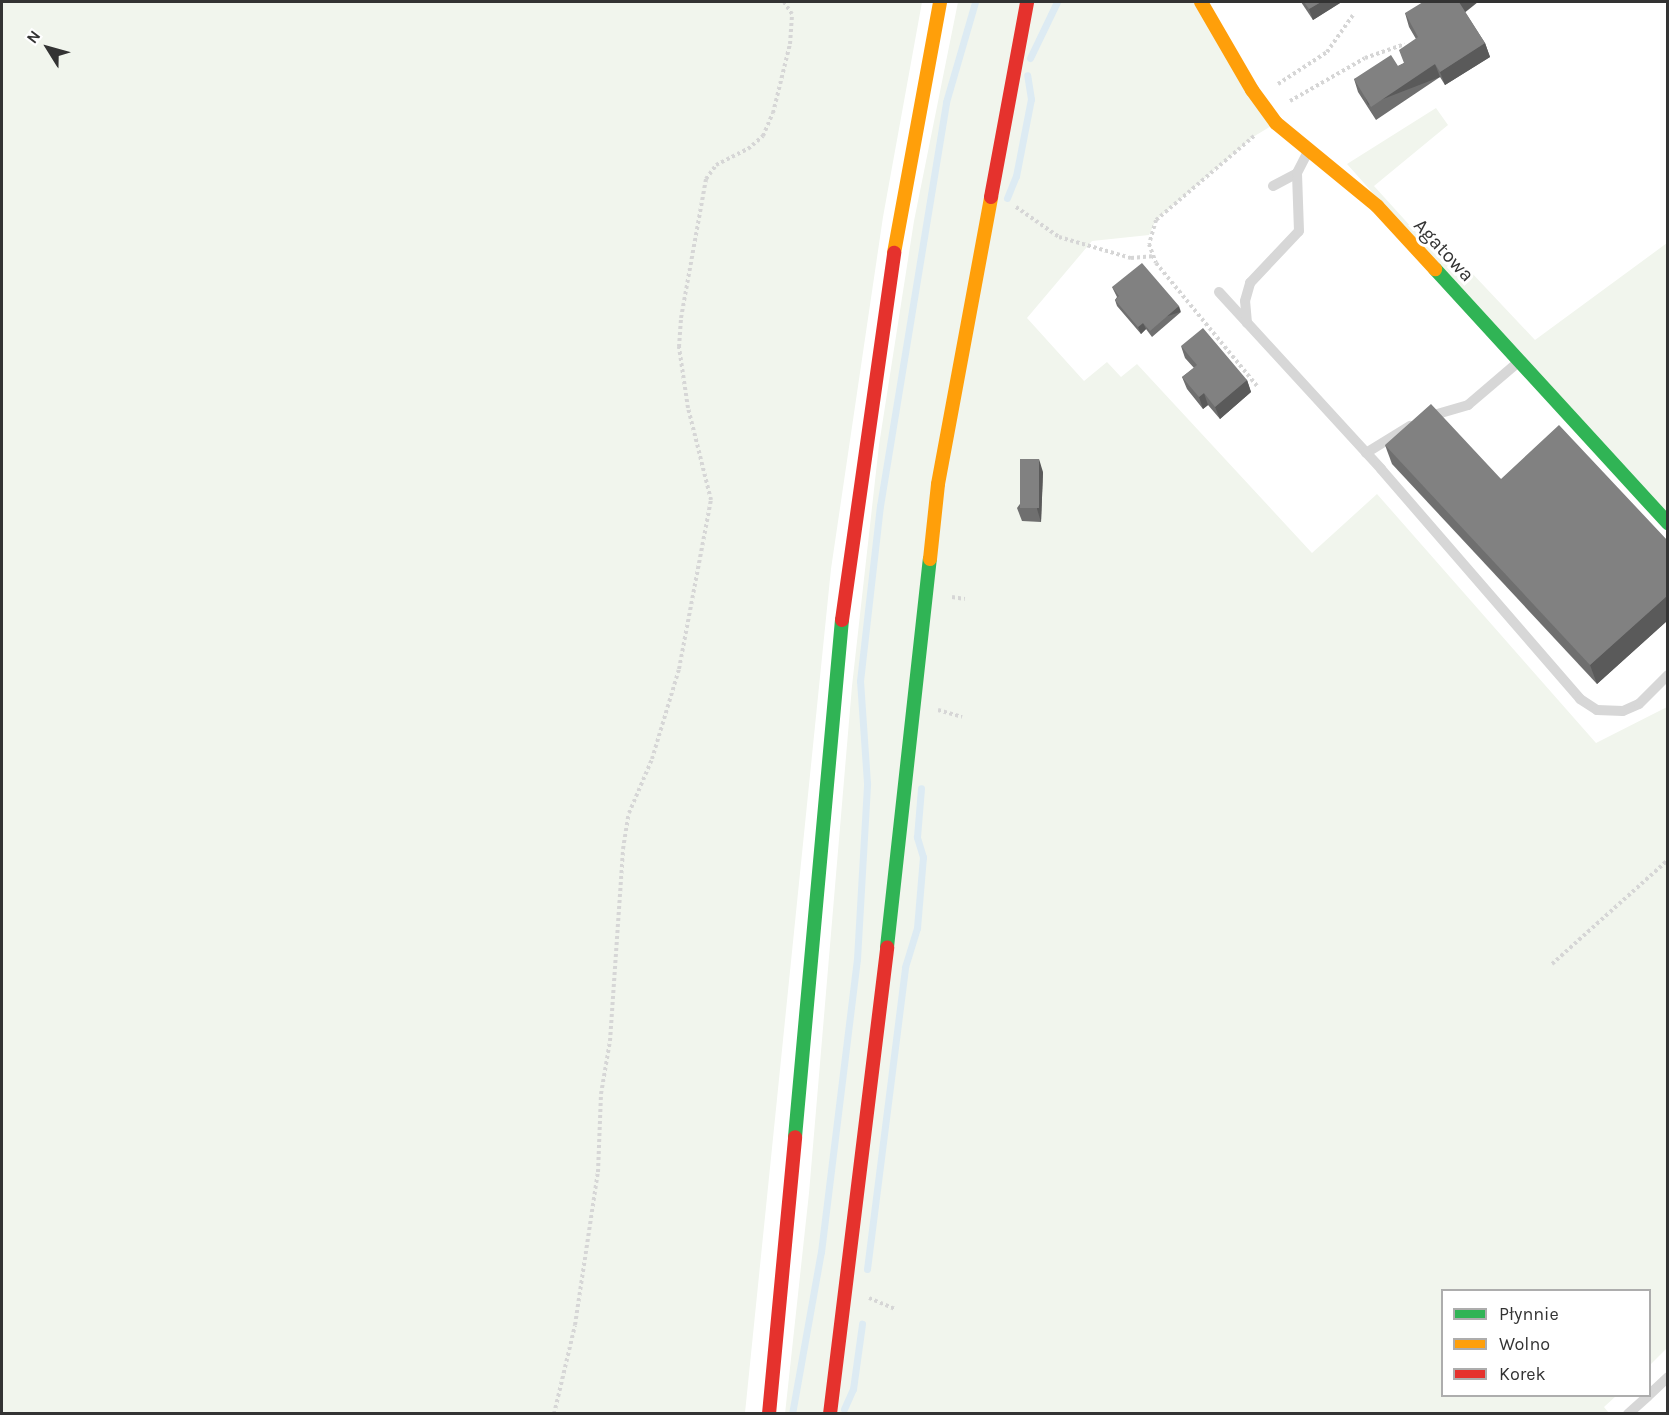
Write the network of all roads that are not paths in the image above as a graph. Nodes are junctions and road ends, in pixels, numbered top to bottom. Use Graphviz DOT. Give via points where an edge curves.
graph roads {
  1 [pos="940,2"];
  2 [pos="1027,2"];
  3 [pos="1201,2"];
  4 [pos="1308,151"];
  5 [pos="1297,173"];
  6 [pos="1273,186"];
  7 [pos="1219,292"];
  8 [pos="1247,324"];
  9 [pos="1519,361"];
  10 [pos="1366,453"];
  11 [pos="1668,523"];
  12 [pos="1668,675"];
  13 [pos="1668,1377"];
  14 [pos="1651,1393"];
  15 [pos="1647,1397"];
  16 [pos="769,1413"];
  17 [pos="830,1413"];
  18 [pos="1628,1413"];
  1 -- 16 [label="main road" via="882,321 843,610"];
  2 -- 17 [label="main road" via="938,484 893,905"];
  3 -- 4 [label="main road, Agatowa" via="1257,98 1272,118"];
  4 -- 5 [label="lane"];
  4 -- 9 [label="main road, Agatowa" via="1377,206"];
  5 -- 6 [label="lane"];
  5 -- 8 [label="lane" via="1299,231 1250,283 1245,301"];
  7 -- 8 [label="lane"];
  8 -- 10 [label="lane"];
  9 -- 10 [label="lane" via="1479,399 1416,422"];
  9 -- 11 [label="main road, Agatowa"];
  10 -- 12 [label="lane" via="1588,705 1604,712 1631,708"];
  13 -- 14 [label="lane"];
  15 -- 18 [label="lane"];
}
